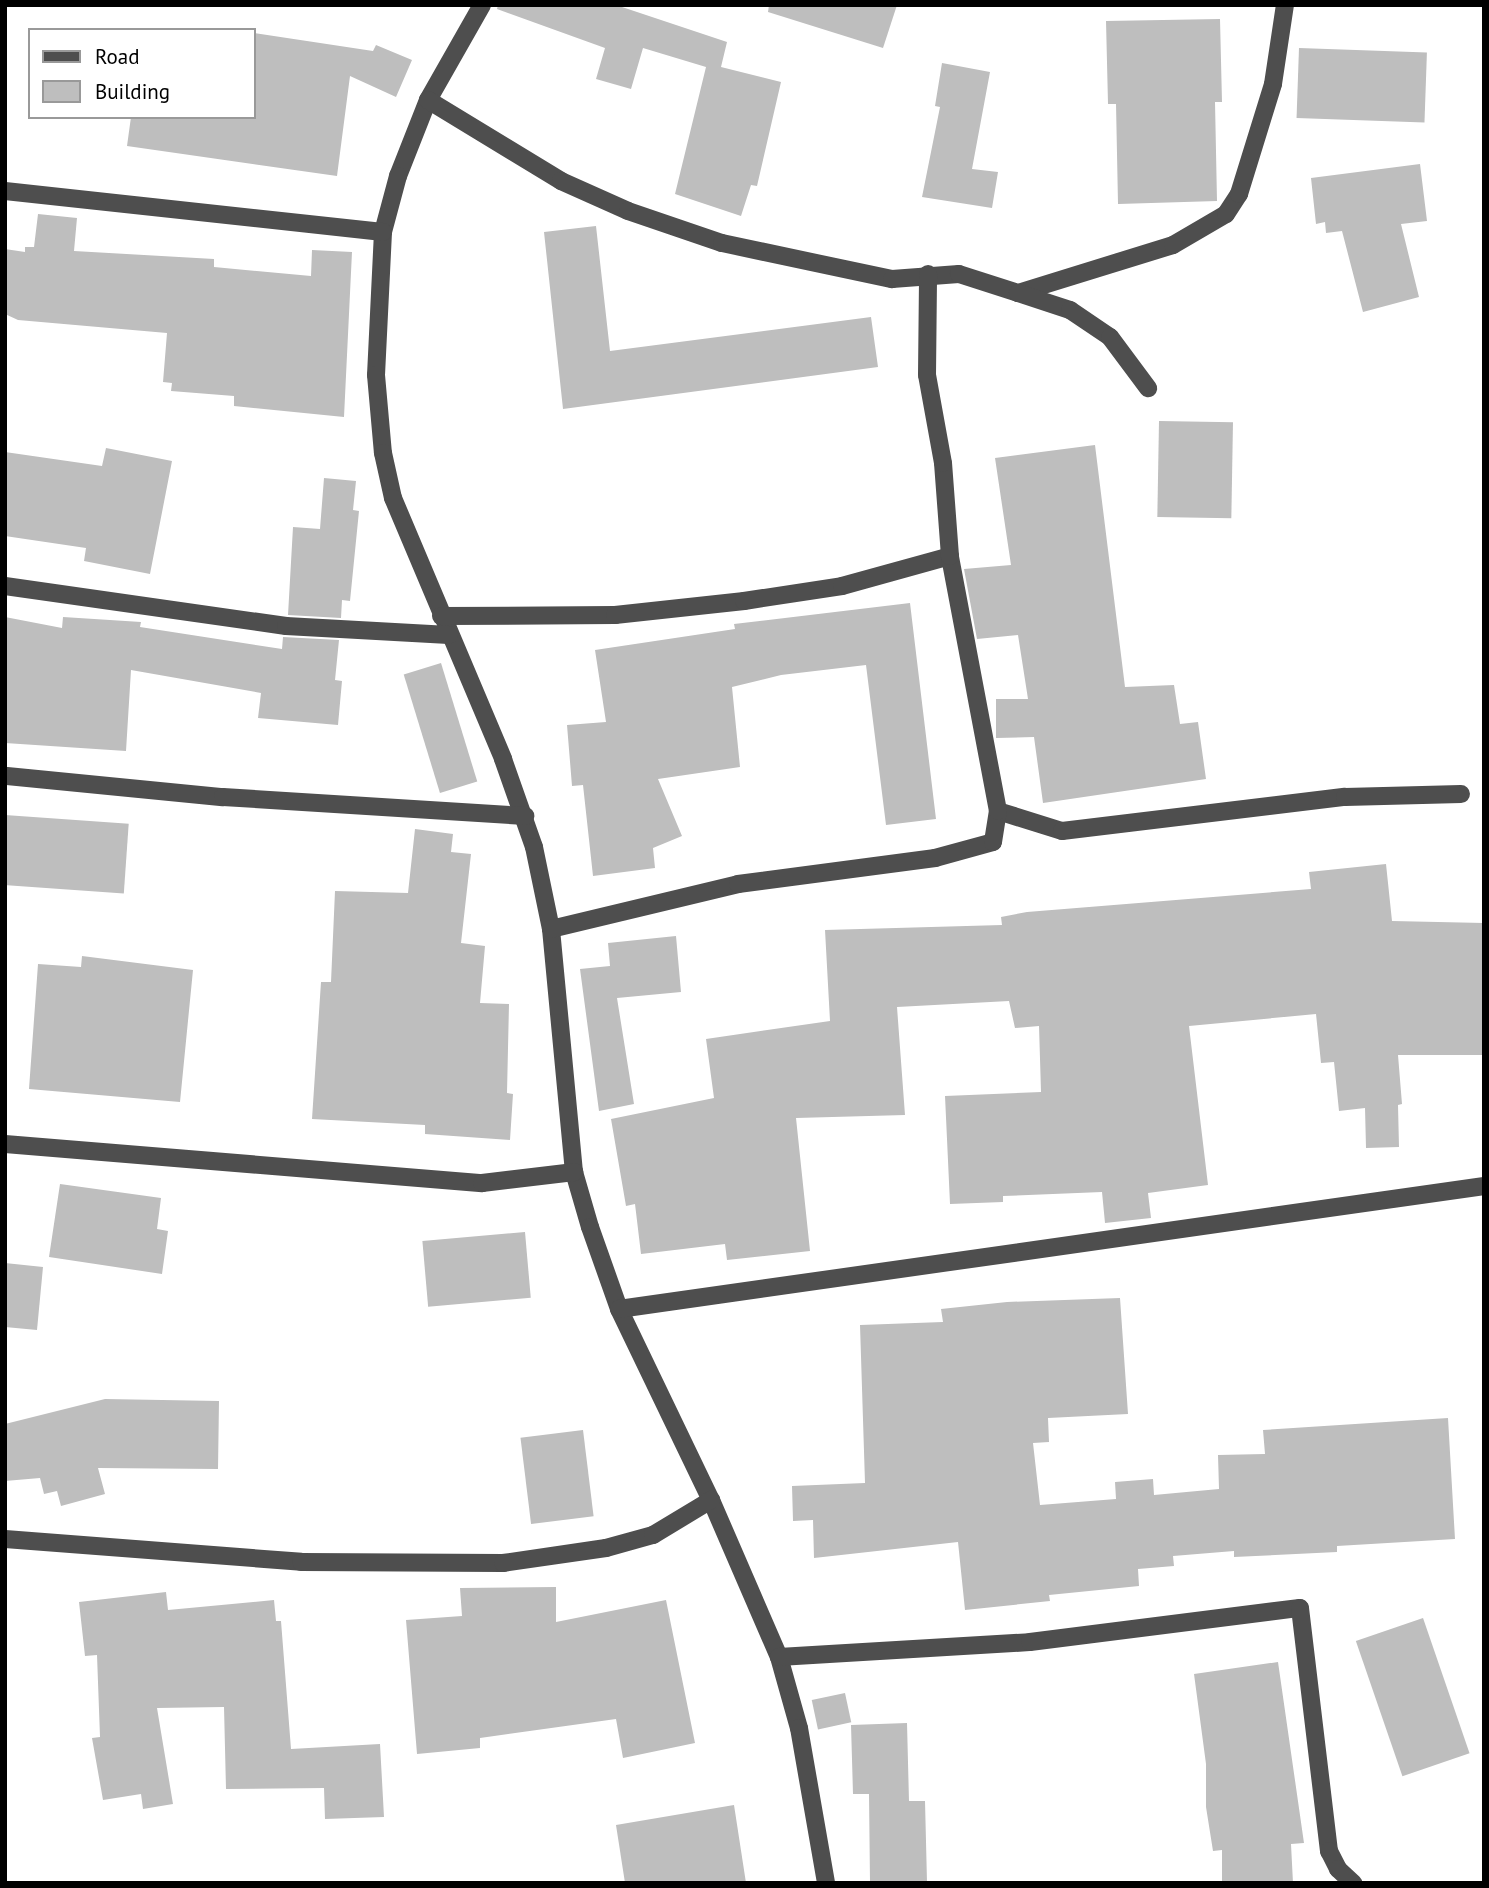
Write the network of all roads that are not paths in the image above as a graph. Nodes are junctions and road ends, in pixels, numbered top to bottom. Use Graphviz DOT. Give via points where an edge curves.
graph roads {
  1 [pos="482,5"];
  2 [pos="1285,5"];
  3 [pos="428,100"];
  4 [pos="5,191"];
  5 [pos="383,232"];
  6 [pos="928,274"];
  7 [pos="1018,293"];
  8 [pos="1148,388"];
  9 [pos="950,556"];
  10 [pos="5,586"];
  11 [pos="441,616"];
  12 [pos="449,635"];
  13 [pos="6,776"];
  14 [pos="1461,794"];
  15 [pos="998,811"];
  16 [pos="525,816"];
  17 [pos="551,929"];
  18 [pos="5,1143"];
  19 [pos="574,1172"];
  20 [pos="1484,1186"];
  21 [pos="619,1309"];
  22 [pos="711,1500"];
  23 [pos="5,1539"];
  24 [pos="779,1657"];
  25 [pos="826,1883"];
  26 [pos="1353,1883"];
  1 -- 3 [label="street"];
  2 -- 7 [label="street" via="1273,84 1239,194 1226,214 1173,245"];
  3 -- 5 [label="street" via="398,176"];
  3 -- 6 [label="street" via="561,181 628,211 722,243 892,279"];
  4 -- 5 [label="street"];
  5 -- 11 [label="street" via="376,375 383,453 393,498"];
  6 -- 7 [label="street" via="959,274"];
  6 -- 9 [label="street" via="927,375 943,463"];
  7 -- 8 [label="street" via="1070,310 1110,337"];
  9 -- 11 [label="street" via="842,586 744,601 615,615"];
  9 -- 15 [label="street"];
  10 -- 12 [label="street" via="286,626"];
  11 -- 12 [label="street"];
  12 -- 16 [label="street"];
  13 -- 16 [label="street" via="223,797"];
  14 -- 15 [label="street" via="1345,797 1062,831"];
  15 -- 17 [label="street" via="993,842 968,853 738,884"];
  16 -- 17 [label="street"];
  17 -- 19 [label="street"];
  18 -- 19 [label="street" via="482,1183"];
  19 -- 21 [label="street"];
  20 -- 21 [label="street"];
  21 -- 22 [label="street"];
  22 -- 23 [label="street" via="653,1535 606,1548 503,1563 301,1562"];
  22 -- 24 [label="street"];
  24 -- 25 [label="street" via="799,1728"];
  24 -- 26 [label="street" via="1030,1642 1300,1608 1329,1851 1338,1869"];
}
